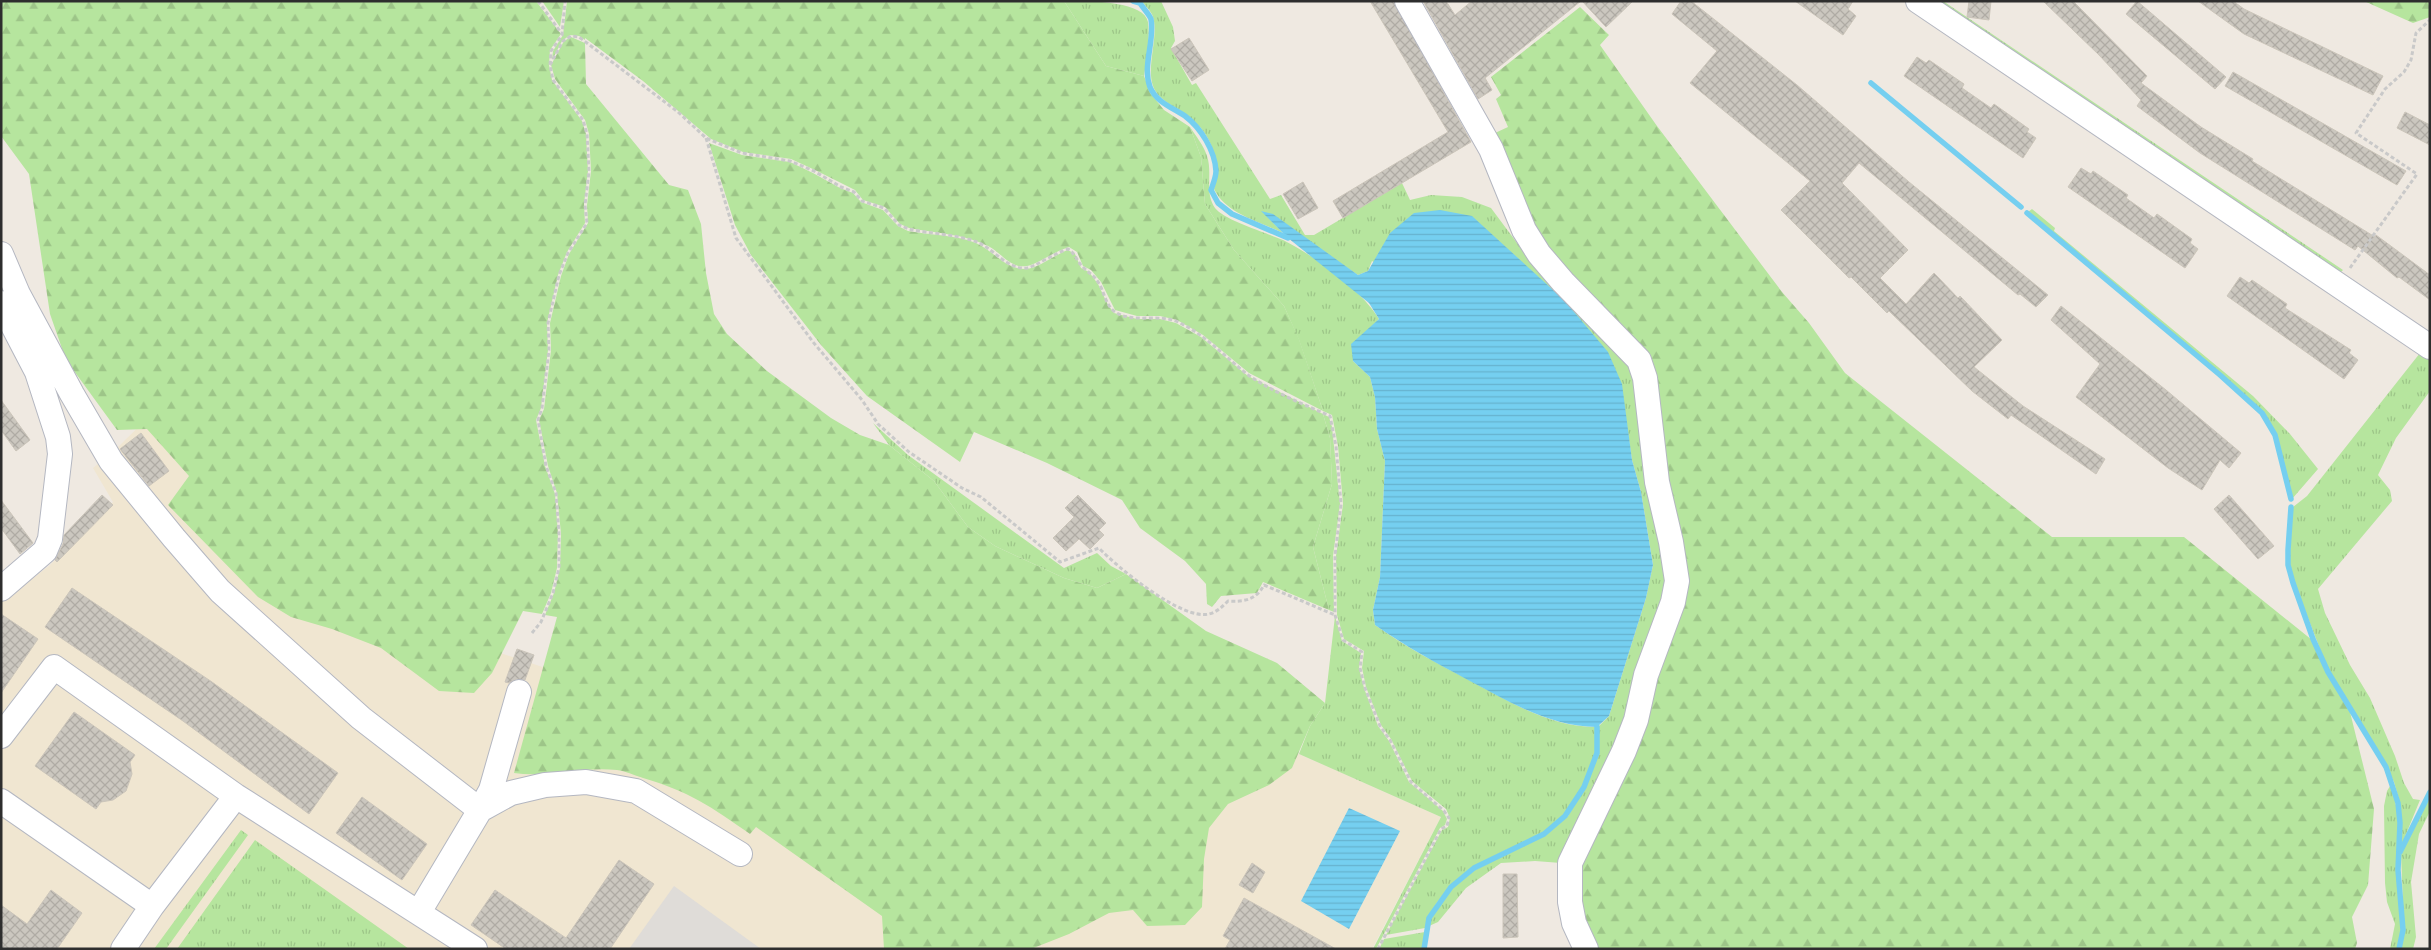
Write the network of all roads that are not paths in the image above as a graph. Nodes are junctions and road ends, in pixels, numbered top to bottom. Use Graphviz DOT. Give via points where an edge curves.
graph roads {
  1 [pos="1406,1"];
  2 [pos="1918,1"];
  3 [pos="1,254"];
  4 [pos="1,303"];
  5 [pos="2430,346"];
  6 [pos="1,589"];
  7 [pos="519,692"];
  8 [pos="1,736"];
  9 [pos="236,796"];
  10 [pos="1,801"];
  11 [pos="480,810"];
  12 [pos="740,854"];
  13 [pos="152,906"];
  14 [pos="419,912"];
  15 [pos="123,949"];
  16 [pos="475,949"];
  17 [pos="1586,949"];
  1 -- 17 [label="street" via="1491,149 1524,230 1539,254 1639,360 1645,378 1657,482 1672,542 1677,581 1674,602 1646,675 1630,736 1570,863 1571,909"];
  2 -- 5 [label="street"];
  3 -- 11 [label="street" via="72,394 112,461 180,546 220,591 362,718"];
  4 -- 6 [label="street" via="37,372 58,437 60,454 48,545 37,559"];
  7 -- 11 [label="street" via="491,790"];
  8 -- 9 [label="street" via="54,666"];
  9 -- 13 [label="street"];
  9 -- 14 [label="street"];
  10 -- 13 [label="street"];
  11 -- 12 [label="street" via="511,793 545,784 604,784 647,796"];
  11 -- 14 [label="street"];
  13 -- 15 [label="street"];
  14 -- 16 [label="street"];
}
